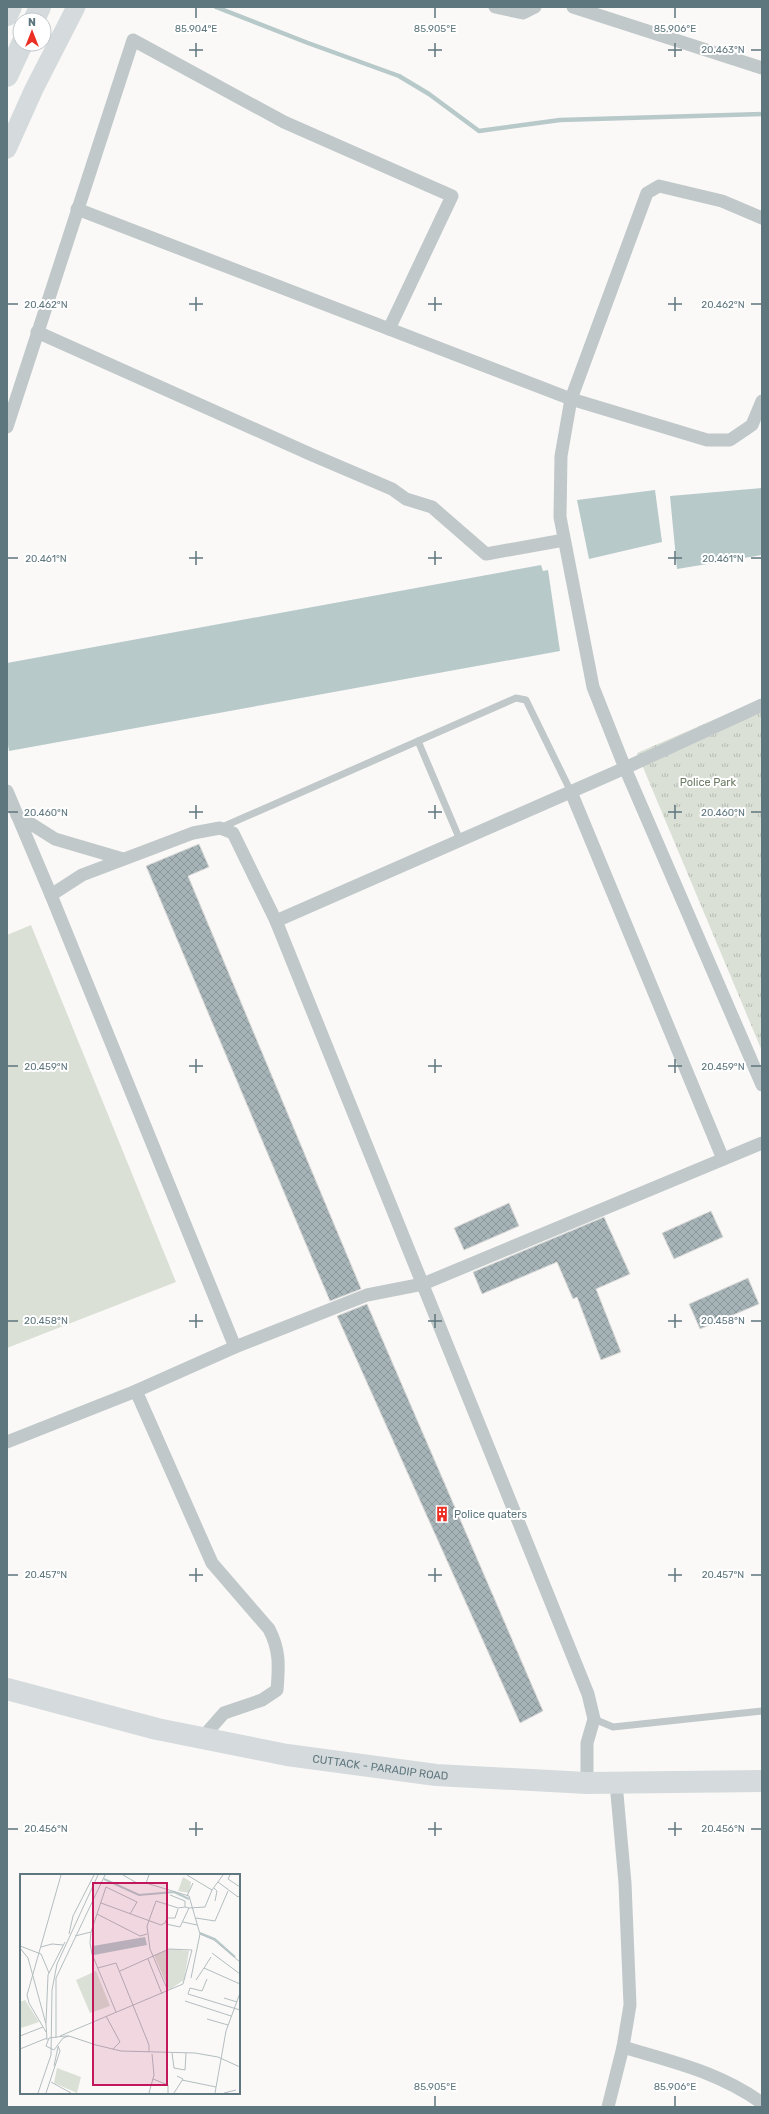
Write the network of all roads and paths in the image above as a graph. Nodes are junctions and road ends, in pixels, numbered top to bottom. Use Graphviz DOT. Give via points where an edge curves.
graph roads {
  1 [pos="11,7"];
  2 [pos="76,7"];
  3 [pos="495,7"];
  4 [pos="535,7"];
  5 [pos="573,7"];
  6 [pos="7,15"];
  7 [pos="18,52"];
  8 [pos="762,68"];
  9 [pos="7,76"];
  10 [pos="7,149"];
  11 [pos="77,209"];
  12 [pos="762,218"];
  13 [pos="389,329"];
  14 [pos="37,332"];
  15 [pos="571,399"];
  16 [pos="762,401"];
  17 [pos="7,427"];
  18 [pos="757,427"];
  19 [pos="564,540"];
  20 [pos="762,705"];
  21 [pos="418,741"];
  22 [pos="625,768"];
  23 [pos="7,791"];
  24 [pos="571,792"];
  25 [pos="18,815"];
  26 [pos="220,828"];
  27 [pos="460,840"];
  28 [pos="123,858"];
  29 [pos="51,895"];
  30 [pos="276,920"];
  31 [pos="762,1085"];
  32 [pos="762,1143"];
  33 [pos="723,1159"];
  34 [pos="423,1284"];
  35 [pos="235,1347"];
  36 [pos="136,1391"];
  37 [pos="7,1442"];
  38 [pos="7,1689"];
  39 [pos="762,1711"];
  40 [pos="594,1719"];
  41 [pos="202,1738"];
  42 [pos="762,1781"];
  43 [pos="587,1783"];
  44 [pos="616,1783"];
  45 [pos="623,2047"];
  46 [pos="762,2103"];
  47 [pos="608,2107"];
  1 -- 6 [label="highway"];
  2 -- 10 [label="street"];
  3 -- 4 [label="street" via="523,12"];
  5 -- 8 [label="street"];
  7 -- 9 [label="highway"];
  11 -- 13 [label="street"];
  11 -- 13 [label="street" via="133,40 284,122 452,196"];
  11 -- 14 [label="street"];
  12 -- 15 [label="street" via="722,201 659,186 647,193"];
  13 -- 15 [label="street"];
  14 -- 17 [label="street"];
  14 -- 19 [label="street" via="392,489 406,499 432,507 486,554"];
  15 -- 18 [label="street" via="707,440 730,440"];
  15 -- 19 [label="street" via="561,456 560,517"];
  16 -- 18 [label="street"];
  19 -- 22 [label="street" via="593,687"];
  20 -- 22 [label="street"];
  21 -- 24 [label="lane" via="516,698 526,700"];
  21 -- 26 [label="lane"];
  21 -- 27 [label="lane"];
  22 -- 24 [label="street"];
  22 -- 31 [label="street"];
  23 -- 25 [label="street"];
  24 -- 27 [label="street"];
  24 -- 33 [label="street"];
  25 -- 28 [label="street" via="55,839"];
  25 -- 29 [label="street"];
  26 -- 28 [label="street" via="194,833"];
  26 -- 30 [label="street" via="234,833"];
  27 -- 30 [label="street"];
  28 -- 29 [label="street" via="82,875"];
  29 -- 35 [label="street"];
  30 -- 34 [label="street"];
  32 -- 33 [label="street"];
  33 -- 34 [label="street"];
  34 -- 35 [label="street" via="367,1295"];
  34 -- 40 [label="street" via="588,1694"];
  35 -- 36 [label="street"];
  36 -- 37 [label="street"];
  36 -- 41 [label="street" via="212,1564 269,1628 275,1639 280,1664 277,1690 262,1700 224,1713"];
  38 -- 41 [label="highway, CUTTACK - PARADIP ROAD" via="157,1729"];
  39 -- 40 [label="lane" via="613,1727"];
  40 -- 43 [label="street" via="587,1743"];
  41 -- 43 [label="highway, CUTTACK - PARADIP ROAD" via="287,1755 436,1775"];
  42 -- 44 [label="highway, CUTTACK - PARADIP ROAD"];
  43 -- 44 [label="highway, CUTTACK - PARADIP ROAD"];
  44 -- 45 [label="street" via="625,1883 630,2005"];
  45 -- 46 [label="street" via="712,2074"];
  45 -- 47 [label="street"];
}
